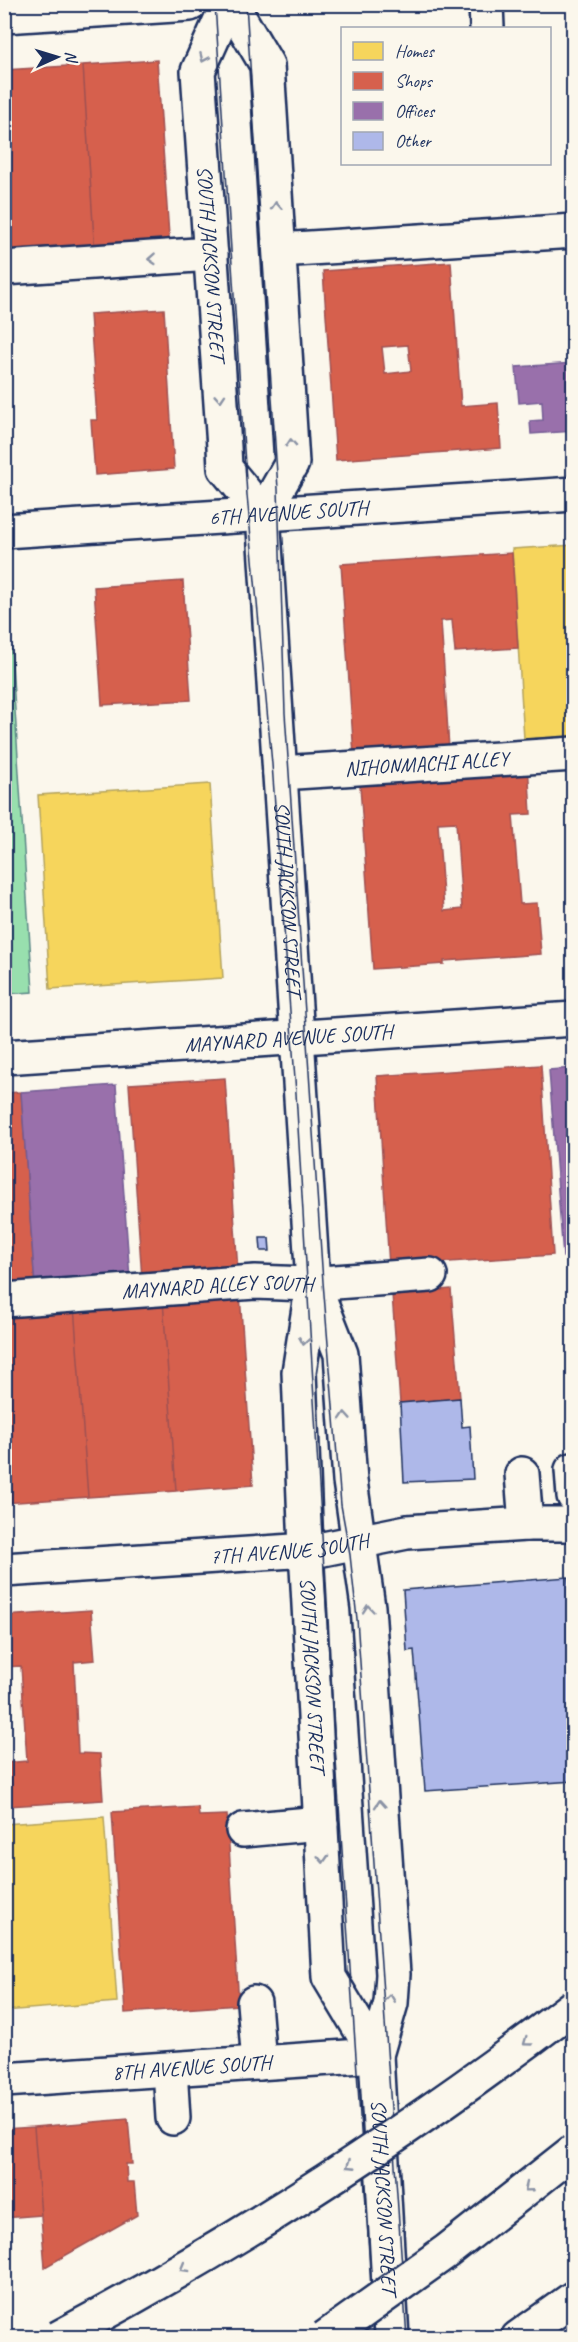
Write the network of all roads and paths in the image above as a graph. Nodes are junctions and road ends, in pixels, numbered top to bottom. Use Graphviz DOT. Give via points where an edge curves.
graph roads {
  1 [pos="190,4"];
  2 [pos="229,4"];
  3 [pos="486,4"];
  4 [pos="4,16"];
  5 [pos="488,27"];
  6 [pos="573,231"];
  7 [pos="279,250"];
  8 [pos="211,254"];
  9 [pos="4,268"];
  10 [pos="573,494"];
  11 [pos="263,514"];
  12 [pos="4,531"];
  13 [pos="573,754"];
  14 [pos="280,773"];
  15 [pos="573,1019"];
  16 [pos="297,1038"];
  17 [pos="4,1057"];
  18 [pos="430,1275"];
  19 [pos="313,1283"];
  20 [pos="4,1300"];
  21 [pos="522,1474"];
  22 [pos="526,1524"];
  23 [pos="573,1524"];
  24 [pos="358,1542"];
  25 [pos="306,1549"];
  26 [pos="4,1570"];
  27 [pos="321,1823"];
  28 [pos="243,1830"];
  29 [pos="254,2003"];
  30 [pos="573,2006"];
  31 [pos="376,2055"];
  32 [pos="259,2063"];
  33 [pos="170,2069"];
  34 [pos="4,2080"];
  35 [pos="173,2118"];
  36 [pos="573,2151"];
  37 [pos="573,2298"];
  38 [pos="58,2337"];
  39 [pos="325,2337"];
  40 [pos="392,2337"];
  41 [pos="518,2337"];
  1 -- 4 [label="main road"];
  7 -- 2 [label="main road, SOUTH JACKSON STREET, one-way" via="267,65"];
  2 -- 8 [label="main road, SOUTH JACKSON STREET, one-way" via="198,71"];
  3 -- 5 [label="main road"];
  6 -- 7 [label="main road"];
  11 -- 7 [label="main road, SOUTH JACKSON STREET, one-way" via="292,463"];
  8 -- 9 [label="main road, one-way"];
  8 -- 11 [label="main road, SOUTH JACKSON STREET, one-way" via="225,468"];
  10 -- 11 [label="main road, 6TH AVENUE SOUTH"];
  11 -- 12 [label="main road, 6TH AVENUE SOUTH"];
  11 -- 14 [label="main road, SOUTH JACKSON STREET"];
  13 -- 14 [label="main road, NIHONMACHI ALLEY"];
  14 -- 16 [label="main road, SOUTH JACKSON STREET"];
  15 -- 16 [label="main road, MAYNARD AVENUE SOUTH"];
  16 -- 17 [label="main road, MAYNARD AVENUE SOUTH"];
  16 -- 19 [label="main road, SOUTH JACKSON STREET"];
  18 -- 19 [label="main road, MAYNARD ALLEY SOUTH"];
  19 -- 20 [label="main road, MAYNARD ALLEY SOUTH" via="255,1282"];
  24 -- 19 [label="main road, SOUTH JACKSON STREET, one-way" via="341,1354"];
  19 -- 25 [label="main road, SOUTH JACKSON STREET, one-way" via="299,1372"];
  21 -- 22 [label="main road"];
  22 -- 23 [label="main road, 7TH AVENUE SOUTH"];
  22 -- 24 [label="main road, 7TH AVENUE SOUTH" via="407,1532"];
  24 -- 25 [label="main road, 7TH AVENUE SOUTH"];
  31 -- 24 [label="main road, SOUTH JACKSON STREET, one-way" via="391,2003 393,1974 368,1607"];
  25 -- 26 [label="main road, 7TH AVENUE SOUTH"];
  25 -- 27 [label="main road, SOUTH JACKSON STREET"];
  27 -- 28 [label="main road"];
  27 -- 31 [label="main road, SOUTH JACKSON STREET, one-way" via="329,1977"];
  29 -- 32 [label="main road"];
  30 -- 38 [label="main road, one-way, bridge" via="455,2094 315,2188"];
  31 -- 32 [label="main road, 8TH AVENUE SOUTH"];
  31 -- 40 [label="main road, SOUTH JACKSON STREET"];
  32 -- 33 [label="main road, 8TH AVENUE SOUTH"];
  33 -- 34 [label="main road, 8TH AVENUE SOUTH"];
  33 -- 35 [label="main road"];
  36 -- 39 [label="main road, one-way, bridge" via="447,2251"];
  37 -- 41 [label="main road"];
}
